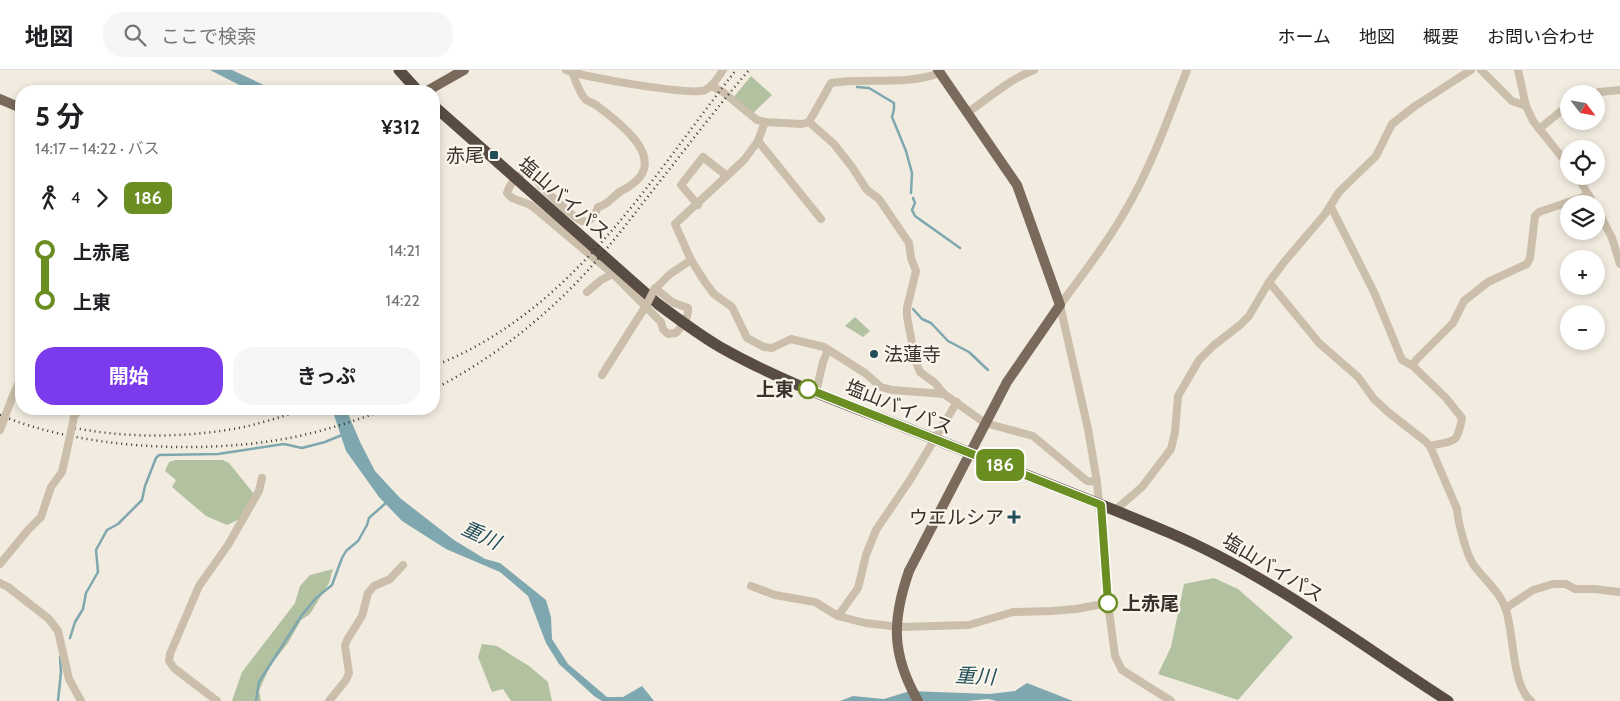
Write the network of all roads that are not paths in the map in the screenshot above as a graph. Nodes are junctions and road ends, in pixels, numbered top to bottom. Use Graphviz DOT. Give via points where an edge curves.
graph roads {
  1 [pos="399,70"];
  2 [pos="464,70"];
  3 [pos="723,70"];
  4 [pos="1034,70"];
  5 [pos="1187,70"];
  6 [pos="1471,70"];
  7 [pos="1481,70"];
  8 [pos="1518,70"];
  9 [pos="569,71"];
  10 [pos="939,72"];
  11 [pos="413,85"];
  12 [pos="438,85"];
  13 [pos="711,86"];
  14 [pos="1620,90"];
  15 [pos="1605,91"];
  16 [pos="0,100"];
  17 [pos="15,106"];
  18 [pos="1526,106"];
  19 [pos="440,111"];
  20 [pos="967,113"];
  21 [pos="1560,113"];
  22 [pos="765,122"];
  23 [pos="809,122"];
  24 [pos="1539,129"];
  25 [pos="758,141"];
  26 [pos="1560,155"];
  27 [pos="727,176"];
  28 [pos="515,179"];
  29 [pos="1583,185"];
  30 [pos="1589,195"];
  31 [pos="698,205"];
  32 [pos="1560,205"];
  33 [pos="1331,206"];
  34 [pos="821,219"];
  35 [pos="1605,224"];
  36 [pos="1612,238"];
  37 [pos="1620,244"];
  38 [pos="691,260"];
  39 [pos="1620,264"];
  40 [pos="613,274"];
  41 [pos="1269,282"];
  42 [pos="655,289"];
  43 [pos="587,292"];
  44 [pos="646,305"];
  45 [pos="1060,305"];
  46 [pos="684,323"];
  47 [pos="828,350"];
  48 [pos="1413,366"];
  49 [pos="602,375"];
  50 [pos="15,391"];
  51 [pos="816,392"];
  52 [pos="944,394"];
  53 [pos="956,402"];
  54 [pos="75,415"];
  55 [pos="986,423"];
  56 [pos="0,430"];
  57 [pos="935,440"];
  58 [pos="1430,446"];
  59 [pos="970,453"];
  60 [pos="262,478"];
  61 [pos="1097,482"];
  62 [pos="1101,505"];
  63 [pos="1114,511"];
  64 [pos="0,564"];
  65 [pos="403,565"];
  66 [pos="0,583"];
  67 [pos="751,586"];
  68 [pos="1620,592"];
  69 [pos="1108,603"];
  70 [pos="1506,608"];
  71 [pos="838,616"];
  72 [pos="81,701"];
  73 [pos="217,701"];
  74 [pos="329,701"];
  75 [pos="918,701"];
  76 [pos="1171,701"];
  77 [pos="1448,701"];
  78 [pos="1531,701"];
  1 -- 11 [label="highway"];
  2 -- 12 [label="main road"];
  3 -- 13 [label="street"];
  4 -- 20 [label="street" via="1020,75"];
  5 -- 45 [label="street" via="1134,195 1103,247"];
  6 -- 33 [label="street" via="1392,124 1376,156 1339,192"];
  7 -- 18 [label="street" via="1508,97"];
  8 -- 18 [label="street"];
  9 -- 13 [label="street" via="683,92 704,91"];
  9 -- 28 [label="street" via="586,100 621,125 636,141 645,157 642,175 604,206 598,206 587,221 578,219 530,172 525,171"];
  10 -- 20 [label="main road"];
  10 -- 23 [label="street" via="902,82 831,83"];
  13 -- 22 [label="street" via="752,117"];
  14 -- 15 [label="street"];
  16 -- 17 [label="main road"];
  18 -- 24 [label="street"];
  19 -- 28 [label="highway, 塩山バイパス"];
  20 -- 45 [label="main road" via="1017,185"];
  21 -- 24 [label="street"];
  22 -- 23 [label="street"];
  22 -- 25 [label="street"];
  23 -- 52 [label="street" via="834,144 867,190 879,199 909,243 916,271 907,316 916,360 920,372"];
  24 -- 26 [label="street"];
  25 -- 27 [label="street"];
  25 -- 34 [label="street"];
  27 -- 31 [label="street"];
  27 -- 31 [label="street" via="704,157 680,185"];
  28 -- 40 [label="street" via="508,196 532,206"];
  28 -- 46 [label="highway, 塩山バイパス"];
  29 -- 30 [label="street"];
  31 -- 38 [label="street" via="675,224"];
  32 -- 48 [label="street" via="1535,216 1527,264 1488,282 1464,301 1452,323"];
  33 -- 41 [label="street"];
  33 -- 48 [label="street" via="1374,292 1402,360"];
  35 -- 36 [label="street"];
  36 -- 37 [label="street"];
  36 -- 39 [label="street"];
  38 -- 42 [label="street"];
  38 -- 47 [label="street" via="714,294 732,307 752,342 772,348 791,339"];
  40 -- 43 [label="street"];
  40 -- 44 [label="street"];
  41 -- 58 [label="street" via="1319,343 1358,377 1374,399"];
  41 -- 63 [label="street" via="1249,316 1199,360 1178,396 1171,449 1142,487"];
  42 -- 44 [label="street, bridge"];
  42 -- 46 [label="street" via="672,302 688,308"];
  44 -- 46 [label="street" via="668,334 676,333"];
  44 -- 49 [label="street"];
  45 -- 55 [label="main road" via="1007,382"];
  45 -- 61 [label="street"];
  46 -- 51 [label="highway, 塩山バイパス" via="764,370"];
  47 -- 51 [label="street"];
  47 -- 52 [label="street" via="892,390"];
  48 -- 58 [label="street" via="1462,418 1459,436"];
  50 -- 56 [label="street, bridge"];
  51 -- 57 [label="highway, 塩山バイパス"];
  52 -- 53 [label="street"];
  53 -- 55 [label="street"];
  53 -- 57 [label="street"];
  54 -- 64 [label="street, bridge" via="62,472 51,487 41,516"];
  55 -- 59 [label="main road"];
  55 -- 61 [label="street" via="1033,436 1087,481"];
  57 -- 59 [label="highway, 塩山バイパス"];
  57 -- 71 [label="street" via="876,530 858,588"];
  58 -- 70 [label="street" via="1457,509 1471,561 1496,589"];
  59 -- 62 [label="highway, 塩山バイパス"];
  59 -- 75 [label="main road, bridge" via="909,571 897,612 896,633 905,677"];
  60 -- 73 [label="street" via="259,490 228,544 199,586 170,654 169,661 174,668"];
  61 -- 62 [label="street"];
  62 -- 63 [label="highway, 塩山バイパス"];
  62 -- 69 [label="street"];
  63 -- 77 [label="highway, 塩山バイパス" via="1214,552 1258,577"];
  65 -- 74 [label="street" via="390,579 374,586 368,593 362,616 347,640 349,673"];
  66 -- 72 [label="street" via="48,619 58,631 69,679"];
  67 -- 71 [label="street" via="775,595 815,602"];
  68 -- 70 [label="street" via="1553,584 1532,590"];
  69 -- 71 [label="street" via="1060,611 1013,612 970,625 900,626 865,623"];
  69 -- 76 [label="street" via="1115,656 1122,670"];
  70 -- 78 [label="street" via="1518,677"];
}
